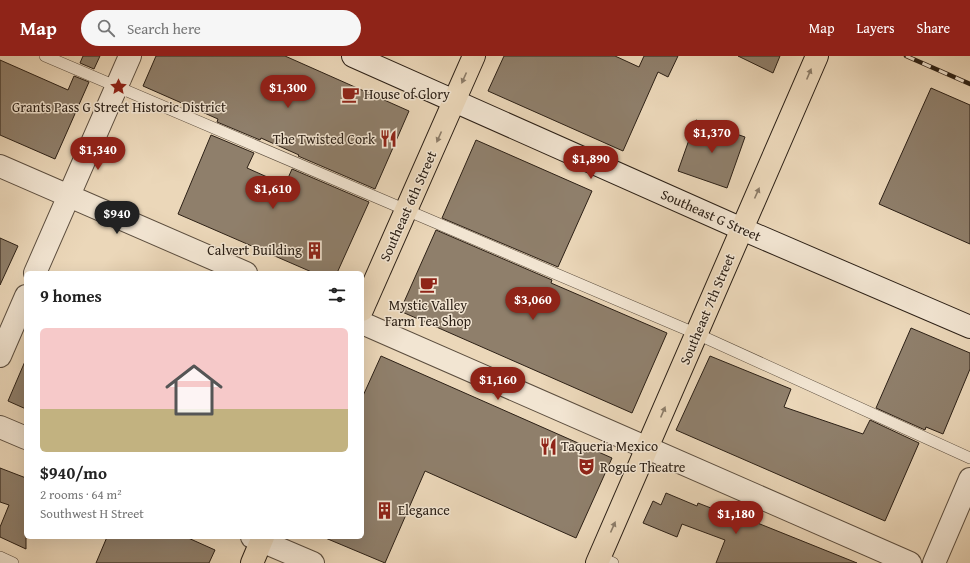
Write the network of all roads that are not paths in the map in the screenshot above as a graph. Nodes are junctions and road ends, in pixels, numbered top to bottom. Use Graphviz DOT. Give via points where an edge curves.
graph roads {
  1 [pos="45,56"];
  2 [pos="130,56"];
  3 [pos="353,56"];
  4 [pos="474,56"];
  5 [pos="817,56"];
  6 [pos="116,87"];
  7 [pos="454,101"];
  8 [pos="0,166"];
  9 [pos="69,196"];
  10 [pos="406,210"];
  11 [pos="742,229"];
  12 [pos="37,271"];
  13 [pos="241,271"];
  14 [pos="24,304"];
  15 [pos="364,305"];
  16 [pos="364,324"];
  17 [pos="970,327"];
  18 [pos="696,334"];
  19 [pos="0,356"];
  20 [pos="0,427"];
  21 [pos="24,437"];
  22 [pos="648,448"];
  23 [pos="970,458"];
  24 [pos="970,479"];
  25 [pos="259,539"];
  26 [pos="261,539"];
  27 [pos="0,557"];
  28 [pos="604,561"];
  29 [pos="13,563"];
  30 [pos="252,563"];
  31 [pos="313,563"];
  32 [pos="910,563"];
  33 [pos="934,563"];
  1 -- 6 [label="lane"];
  2 -- 6 [label="street"];
  3 -- 7 [label="street, Southeast G Street"];
  4 -- 7 [label="highway, Southeast 6th Street, one-way"];
  11 -- 5 [label="highway, Southeast 7th Street, one-way"];
  6 -- 9 [label="street"];
  6 -- 10 [label="lane"];
  7 -- 10 [label="highway, Southeast 6th Street, one-way"];
  7 -- 11 [label="street, Southeast G Street"];
  8 -- 9 [label="street"];
  9 -- 12 [label="street"];
  9 -- 13 [label="street"];
  10 -- 15 [label="highway, Southeast 6th Street"];
  10 -- 18 [label="lane"];
  11 -- 17 [label="street, Southeast G Street"];
  11 -- 18 [label="highway, Southeast 7th Street"];
  14 -- 19 [label="street"];
  16 -- 22 [label="street"];
  22 -- 18 [label="highway, Southeast 7th Street, one-way"];
  18 -- 23 [label="lane"];
  20 -- 21 [label="street"];
  28 -- 22 [label="highway, Southeast 7th Street, one-way"];
  22 -- 32 [label="street"];
  24 -- 33 [label="street"];
  25 -- 30 [label="highway"];
  26 -- 31 [label="street"];
  27 -- 29 [label="lane"];
}
